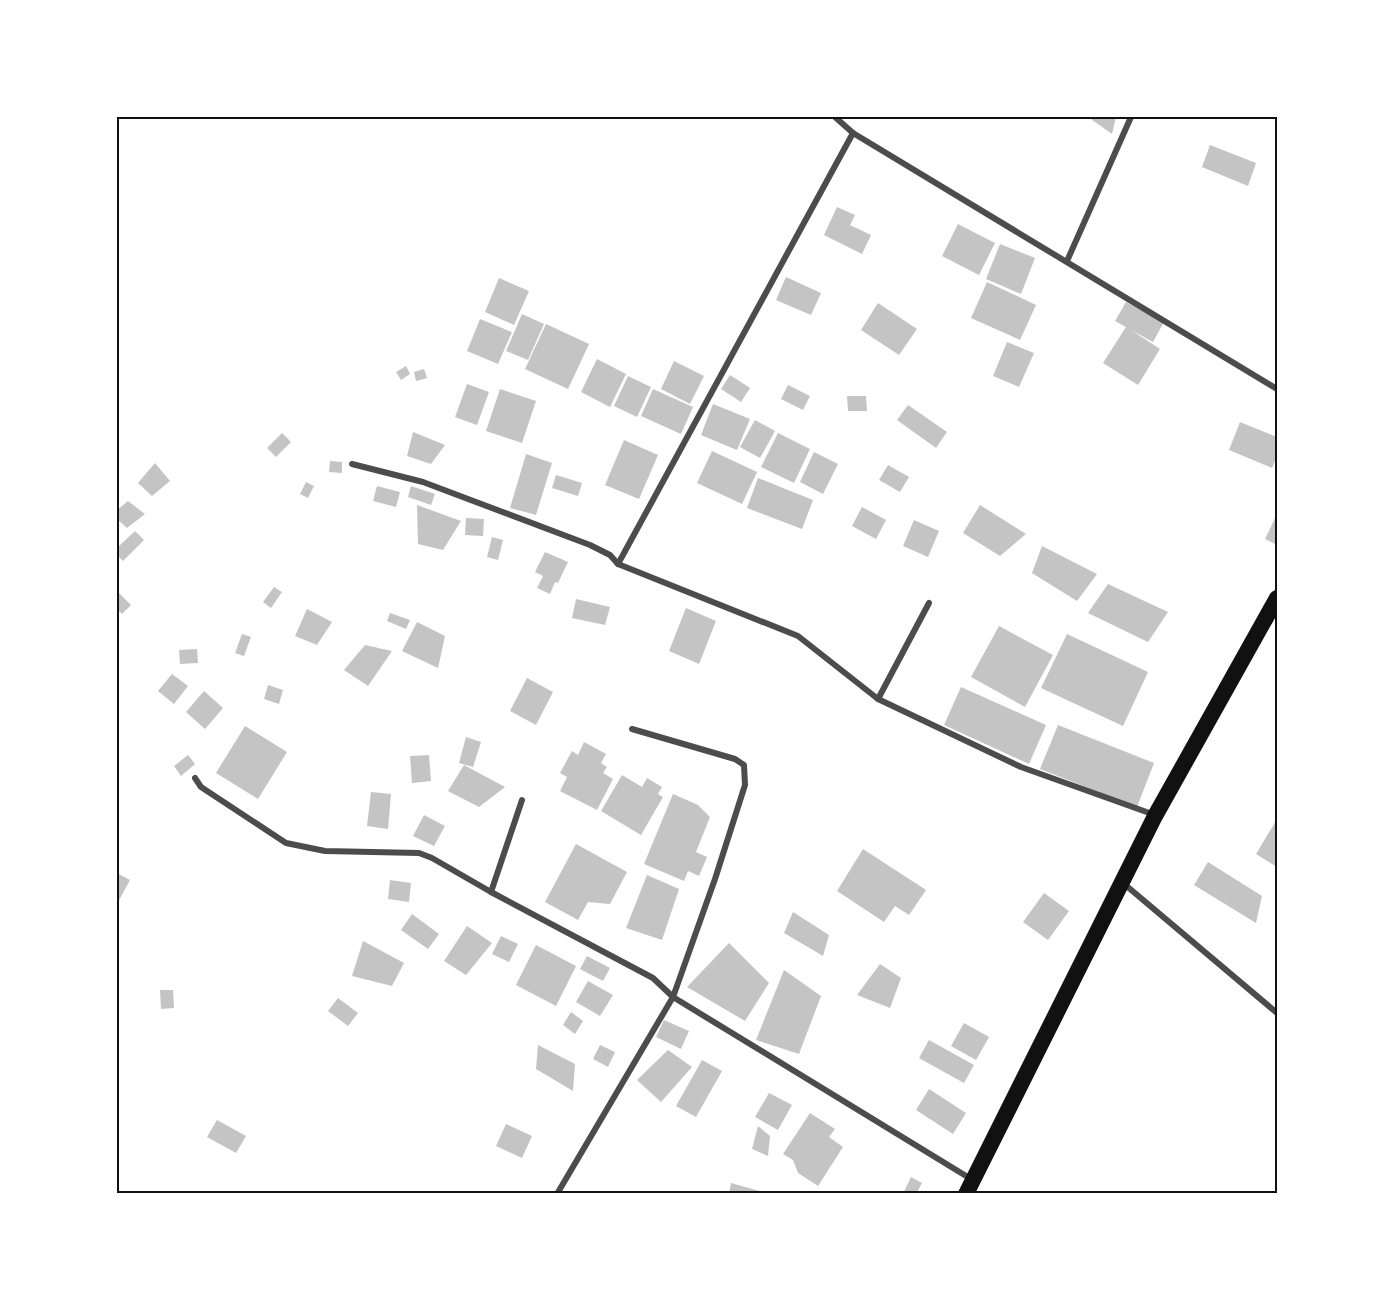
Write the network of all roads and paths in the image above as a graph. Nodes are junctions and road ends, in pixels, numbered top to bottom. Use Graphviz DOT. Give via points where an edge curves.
graph roads {
  1 [pos="835,117"];
  2 [pos="1131,117"];
  3 [pos="853,133"];
  4 [pos="1067,261"];
  5 [pos="1277,389"];
  6 [pos="352,464"];
  7 [pos="618,564"];
  8 [pos="1277,598"];
  9 [pos="929,603"];
  10 [pos="878,699"];
  11 [pos="632,729"];
  12 [pos="195,778"];
  13 [pos="522,800"];
  14 [pos="1155,816"];
  15 [pos="1123,883"];
  16 [pos="491,892"];
  17 [pos="674,998"];
  18 [pos="1277,1013"];
  19 [pos="970,1187"];
  20 [pos="557,1194"];
  1 -- 3 [label="street"];
  2 -- 4 [label="street"];
  3 -- 4 [label="street"];
  3 -- 7 [label="street"];
  4 -- 5 [label="street"];
  6 -- 7 [label="street" via="423,482 590,544"];
  7 -- 10 [label="street" via="798,636"];
  8 -- 14 [label="highway"];
  9 -- 10 [label="street"];
  10 -- 14 [label="street" via="1028,770"];
  11 -- 17 [label="street" via="744,765 745,785"];
  12 -- 16 [label="street" via="201,787 286,843 325,851 419,853"];
  13 -- 16 [label="street"];
  14 -- 15 [label="highway"];
  15 -- 18 [label="street"];
  15 -- 19 [label="highway"];
  16 -- 17 [label="street" via="653,978"];
  17 -- 19 [label="street"];
  17 -- 20 [label="street"];
}
